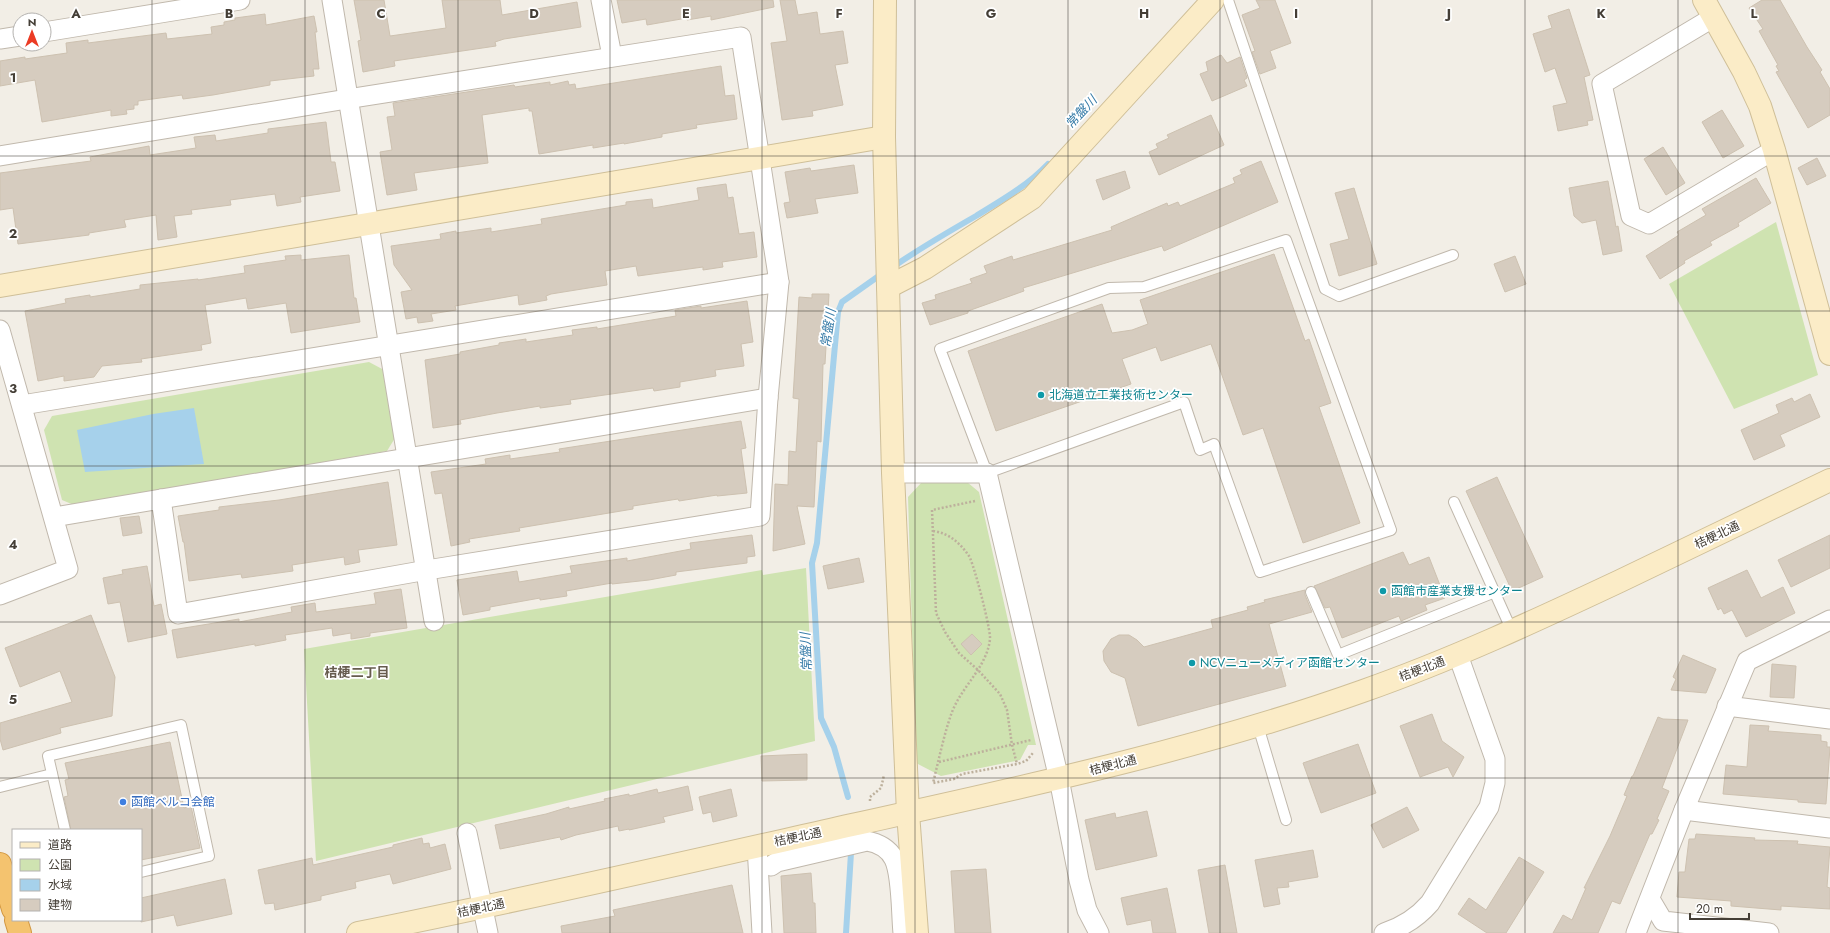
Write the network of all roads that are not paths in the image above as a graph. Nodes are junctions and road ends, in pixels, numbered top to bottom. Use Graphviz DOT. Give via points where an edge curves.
graph roads {
  1 [pos="240,0"];
  2 [pos="332,0"];
  3 [pos="601,0"];
  4 [pos="885,0"];
  5 [pos="1213,0"];
  6 [pos="1228,0"];
  7 [pos="1709,9"];
  8 [pos="52,31"];
  9 [pos="12,37"];
  10 [pos="0,39"];
  11 [pos="612,56"];
  12 [pos="347,99"];
  13 [pos="884,137"];
  14 [pos="1774,150"];
  15 [pos="0,156"];
  16 [pos="760,159"];
  17 [pos="369,225"];
  18 [pos="1453,254"];
  19 [pos="888,273"];
  20 [pos="779,282"];
  21 [pos="0,286"];
  22 [pos="0,330"];
  23 [pos="1828,341"];
  24 [pos="389,345"];
  25 [pos="768,398"];
  26 [pos="22,405"];
  27 [pos="407,458"];
  28 [pos="893,473"];
  29 [pos="987,473"];
  30 [pos="1830,480"];
  31 [pos="161,499"];
  32 [pos="1454,502"];
  33 [pos="54,517"];
  34 [pos="426,570"];
  35 [pos="1311,592"];
  36 [pos="1495,592"];
  37 [pos="0,595"];
  38 [pos="1830,620"];
  39 [pos="434,621"];
  40 [pos="1512,631"];
  41 [pos="1458,655"];
  42 [pos="1727,706"];
  43 [pos="1830,719"];
  44 [pos="1258,726"];
  45 [pos="52,774"];
  46 [pos="1059,779"];
  47 [pos="0,787"];
  48 [pos="1684,810"];
  49 [pos="908,813"];
  50 [pos="1286,820"];
  51 [pos="1830,828"];
  52 [pos="65,829"];
  53 [pos="467,833"];
  54 [pos="757,846"];
  55 [pos="0,864"];
  56 [pos="771,866"];
  57 [pos="142,872"];
  58 [pos="8,893"];
  59 [pos="1650,899"];
  60 [pos="483,908"];
  61 [pos="16,921"];
  62 [pos="20,933"];
  63 [pos="358,933"];
  64 [pos="488,933"];
  65 [pos="762,933"];
  66 [pos="903,933"];
  67 [pos="917,933"];
  68 [pos="1099,933"];
  69 [pos="1384,933"];
  70 [pos="1636,933"];
  71 [pos="1769,933"];
  1 -- 8 [label="street"];
  2 -- 12 [label="street"];
  3 -- 11 [label="street"];
  4 -- 13 [label="street"];
  5 -- 19 [label="street" via="1032,198 924,268"];
  6 -- 18 [label="lane" via="1325,289 1339,296"];
  7 -- 14 [label="street" via="1757,100"];
  7 -- 14 [label="street" via="1602,84 1631,216 1649,224"];
  9 -- 10 [label="street"];
  11 -- 12 [label="street"];
  11 -- 16 [label="street" via="741,37"];
  12 -- 15 [label="street"];
  12 -- 17 [label="street"];
  13 -- 16 [label="street"];
  13 -- 19 [label="street"];
  14 -- 23 [label="street"];
  16 -- 17 [label="street"];
  16 -- 20 [label="street"];
  17 -- 21 [label="street"];
  17 -- 24 [label="street"];
  19 -- 28 [label="street"];
  20 -- 24 [label="street"];
  20 -- 25 [label="street"];
  22 -- 26 [label="street"];
  24 -- 26 [label="street"];
  24 -- 27 [label="street"];
  25 -- 27 [label="street"];
  25 -- 34 [label="street" via="760,516"];
  26 -- 33 [label="street"];
  27 -- 31 [label="street"];
  27 -- 34 [label="street"];
  28 -- 29 [label="street"];
  28 -- 49 [label="street"];
  29 -- 29 [label="lane" via="940,349 1109,288 1144,288 1286,240 1391,530 1260,572 1214,444 1200,450 1184,402"];
  29 -- 46 [label="street"];
  30 -- 40 [label="street, 桔梗北通"];
  31 -- 33 [label="street"];
  31 -- 34 [label="street" via="178,614"];
  32 -- 36 [label="lane"];
  33 -- 37 [label="street" via="68,569"];
  34 -- 39 [label="street"];
  35 -- 36 [label="lane" via="1338,655"];
  36 -- 40 [label="lane"];
  38 -- 42 [label="street" via="1747,660"];
  40 -- 41 [label="street, 桔梗北通"];
  41 -- 44 [label="street, 桔梗北通" via="1362,692"];
  41 -- 69 [label="street" via="1492,748 1496,771 1494,794 1489,807 1430,904 1410,922"];
  42 -- 43 [label="street"];
  42 -- 48 [label="street"];
  44 -- 46 [label="street, 桔梗北通"];
  44 -- 50 [label="lane"];
  45 -- 47 [label="lane"];
  45 -- 52 [label="lane"];
  45 -- 57 [label="lane" via="48,756 181,725 210,856"];
  46 -- 49 [label="street, 桔梗北通"];
  46 -- 68 [label="street" via="1079,880 1087,910"];
  48 -- 51 [label="street"];
  48 -- 59 [label="street"];
  49 -- 54 [label="street, 桔梗北通"];
  49 -- 67 [label="street"];
  53 -- 60 [label="street"];
  54 -- 60 [label="street, 桔梗北通"];
  54 -- 65 [label="street"];
  55 -- 58 [label="highway"];
  56 -- 66 [label="street" via="777,862 867,841 876,842 894,859 898,874"];
  59 -- 70 [label="street"];
  59 -- 71 [label="street" via="1664,921"];
  60 -- 63 [label="street, 桔梗北通"];
  60 -- 64 [label="street"];
  61 -- 62 [label="highway"];
}
